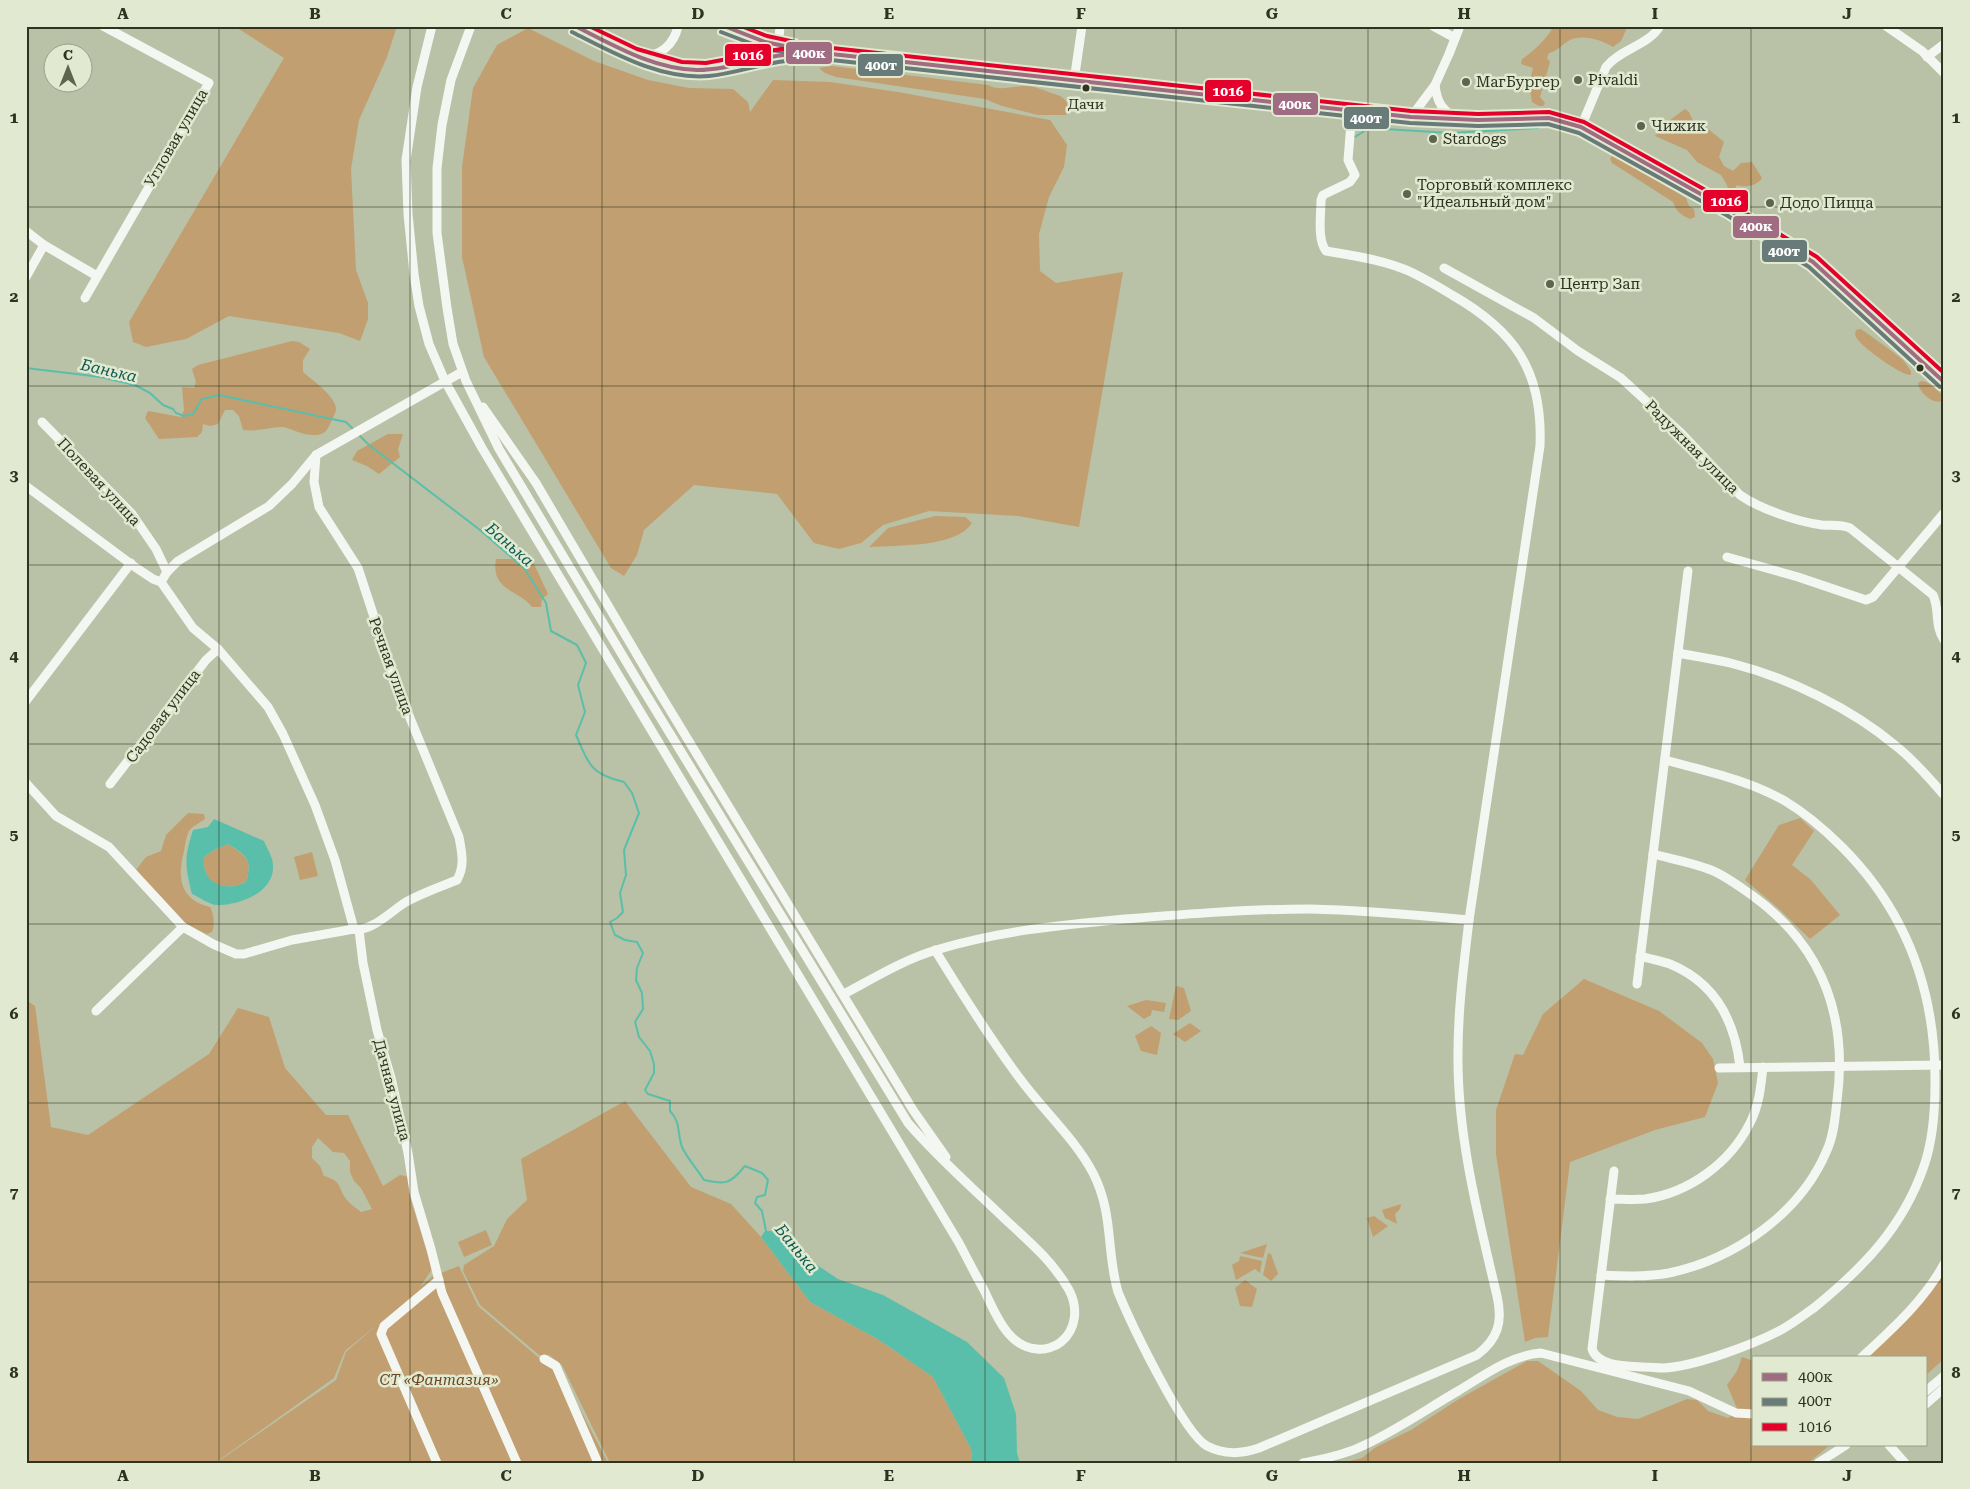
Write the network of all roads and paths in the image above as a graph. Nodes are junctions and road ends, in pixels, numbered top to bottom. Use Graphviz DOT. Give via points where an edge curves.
graph roads {
  1 [pos="103,26"];
  2 [pos="432,26"];
  3 [pos="471,26"];
  4 [pos="575,26"];
  5 [pos="678,26"];
  6 [pos="723,26"];
  7 [pos="780,26"];
  8 [pos="1082,26"];
  9 [pos="1433,26"];
  10 [pos="1460,26"];
  11 [pos="1660,26"];
  12 [pos="1886,26"];
  13 [pos="1455,38"];
  14 [pos="1944,44"];
  15 [pos="822,53"];
  16 [pos="633,54"];
  17 [pos="777,56"];
  18 [pos="1927,57"];
  19 [pos="1944,73"];
  20 [pos="1074,81"];
  21 [pos="1434,85"];
  22 [pos="1352,111"];
  23 [pos="1411,117"];
  24 [pos="1456,119"];
  25 [pos="1581,127"];
  26 [pos="26,231"];
  27 [pos="44,246"];
  28 [pos="1444,268"];
  29 [pos="97,276"];
  30 [pos="26,277"];
  31 [pos="85,298"];
  32 [pos="462,372"];
  33 [pos="445,381"];
  34 [pos="466,381"];
  35 [pos="1944,382"];
  36 [pos="42,422"];
  37 [pos="316,456"];
  38 [pos="26,486"];
  39 [pos="1944,513"];
  40 [pos="1727,557"];
  41 [pos="130,563"];
  42 [pos="1898,567"];
  43 [pos="1688,571"];
  44 [pos="167,572"];
  45 [pos="161,582"];
  46 [pos="1944,640"];
  47 [pos="218,649"];
  48 [pos="1678,653"];
  49 [pos="26,701"];
  50 [pos="1665,760"];
  51 [pos="26,783"];
  52 [pos="110,784"];
  53 [pos="1944,795"];
  54 [pos="1653,854"];
  55 [pos="1469,920"];
  56 [pos="183,927"];
  57 [pos="356,929"];
  58 [pos="935,950"];
  59 [pos="1640,956"];
  60 [pos="1637,984"];
  61 [pos="844,994"];
  62 [pos="96,1011"];
  63 [pos="1940,1065"];
  64 [pos="1841,1066"];
  65 [pos="1763,1067"];
  66 [pos="1718,1068"];
  67 [pos="1740,1068"];
  68 [pos="1614,1171"];
  69 [pos="963,1179"];
  70 [pos="1610,1199"];
  71 [pos="1944,1264"];
  72 [pos="1601,1275"];
  73 [pos="439,1280"];
  74 [pos="1863,1356"];
  75 [pos="544,1359"];
  76 [pos="1944,1376"];
  77 [pos="1944,1388"];
  78 [pos="1928,1389"];
  79 [pos="1928,1402"];
  80 [pos="1752,1414"];
  81 [pos="1844,1446"];
  82 [pos="1890,1446"];
  83 [pos="438,1463"];
  84 [pos="517,1463"];
  85 [pos="598,1463"];
  86 [pos="1303,1463"];
  87 [pos="1818,1463"];
  88 [pos="1905,1463"];
  1 -- 29 [label="street, Угловая улица" via="208,83"];
  2 -- 33 [label="street" via="417,87 406,160 408,214 419,306 429,344"];
  3 -- 32 [label="street" via="452,80 437,168 437,233 453,344"];
  4 -- 16 [label="main road"];
  5 -- 16 [label="street" via="674,38 662,51 645,56"];
  6 -- 15 [label="main road" via="765,42"];
  7 -- 17 [label="street"];
  8 -- 20 [label="street"];
  9 -- 13 [label="street"];
  10 -- 13 [label="street"];
  11 -- 25 [label="street" via="1649,38 1606,67"];
  12 -- 18 [label="street"];
  13 -- 21 [label="street"];
  14 -- 18 [label="street"];
  15 -- 17 [label="main road"];
  15 -- 20 [label="main road"];
  16 -- 17 [label="main road" via="677,68 698,70"];
  18 -- 19 [label="street"];
  20 -- 22 [label="main road"];
  21 -- 23 [label="street"];
  21 -- 24 [label="street" via="1442,108"];
  22 -- 23 [label="main road"];
  22 -- 55 [label="street" via="1348,160 1355,175 1350,182 1323,195 1321,239 1324,248 1412,272 1476,309 1512,342 1532,378 1538,397 1540,446"];
  23 -- 24 [label="main road"];
  24 -- 25 [label="main road" via="1549,118"];
  25 -- 35 [label="main road" via="1731,211 1813,262"];
  26 -- 27 [label="street"];
  27 -- 29 [label="street"];
  27 -- 30 [label="street"];
  28 -- 42 [label="street, Радужная улица" via="1534,318 1620,378 1681,433 1740,495 1799,520 1850,528"];
  29 -- 31 [label="street, Угловая улица"];
  32 -- 33 [label="street"];
  32 -- 34 [label="street"];
  33 -- 37 [label="street"];
  33 -- 69 [label="street" via="626,690 959,1243 1003,1326 1013,1339 1029,1348 1046,1349 1058,1344 1070,1332 1074,1320 1075,1309 1069,1291 1055,1269"];
  34 -- 61 [label="street" via="536,483"];
  34 -- 69 [label="street" via="509,466 893,1100 922,1140"];
  36 -- 44 [label="street, Полевая улица" via="132,514"];
  37 -- 44 [label="street" via="269,506 207,542"];
  37 -- 57 [label="street, Речная улица" via="314,482 319,507 358,568 396,684 459,837 463,863 456,880 406,902 372,925"];
  38 -- 41 [label="street"];
  39 -- 42 [label="street"];
  40 -- 42 [label="street" via="1866,600 1873,597"];
  41 -- 45 [label="street"];
  41 -- 49 [label="street"];
  42 -- 46 [label="street, Радужная улица" via="1932,595 1936,602 1938,630"];
  43 -- 48 [label="street"];
  44 -- 45 [label="street"];
  45 -- 47 [label="street, Дачная улица" via="193,628"];
  47 -- 52 [label="street, Садовая улица"];
  47 -- 57 [label="street, Дачная улица" via="268,707 283,734 312,798"];
  48 -- 50 [label="street"];
  48 -- 53 [label="street" via="1735,664 1821,698 1896,746"];
  50 -- 54 [label="street"];
  50 -- 63 [label="street" via="1748,784 1785,801 1826,831 1858,863 1880,891 1917,962 1927,995"];
  51 -- 56 [label="street" via="56,816 109,847"];
  54 -- 59 [label="street"];
  54 -- 64 [label="street" via="1713,871 1767,906 1790,928 1810,955 1832,1004"];
  55 -- 58 [label="street" via="1310,910 1209,912 1054,925 986,936"];
  55 -- 58 [label="street" via="1458,1053 1462,1121 1472,1194 1500,1306 1499,1327 1490,1344 1477,1355 1279,1440 1233,1454 1206,1445 1186,1424 1118,1292 1113,1277 1105,1203 1093,1173 1021,1080"];
  56 -- 57 [label="street" via="236,954"];
  56 -- 62 [label="street"];
  57 -- 73 [label="street, Дачная улица" via="376,1030 408,1153 414,1192"];
  58 -- 61 [label="street" via="896,966"];
  59 -- 60 [label="street"];
  59 -- 67 [label="street" via="1670,964 1711,991 1733,1030"];
  61 -- 69 [label="street" via="913,1110"];
  63 -- 64 [label="street"];
  63 -- 72 [label="street" via="1933,1134 1924,1166 1893,1230 1867,1261 1836,1290 1779,1331 1692,1364 1664,1368 1605,1362 1592,1349"];
  64 -- 65 [label="street"];
  64 -- 72 [label="street" via="1828,1149 1798,1196 1776,1218 1744,1243 1705,1262 1668,1273 1630,1277"];
  65 -- 67 [label="street"];
  65 -- 70 [label="street" via="1751,1123 1715,1167 1693,1183 1667,1194 1644,1199"];
  66 -- 67 [label="street"];
  68 -- 70 [label="street"];
  70 -- 72 [label="street"];
  71 -- 74 [label="street" via="1904,1317"];
  73 -- 83 [label="street" via="384,1326 381,1334"];
  73 -- 84 [label="street, Дачная улица"];
  75 -- 85 [label="street" via="556,1366"];
  76 -- 78 [label="street"];
  77 -- 79 [label="street"];
  80 -- 86 [label="street" via="1736,1413 1689,1391 1541,1353 1517,1359 1481,1376 1397,1428 1357,1448"];
  81 -- 87 [label="street"];
  82 -- 88 [label="street"];
}
